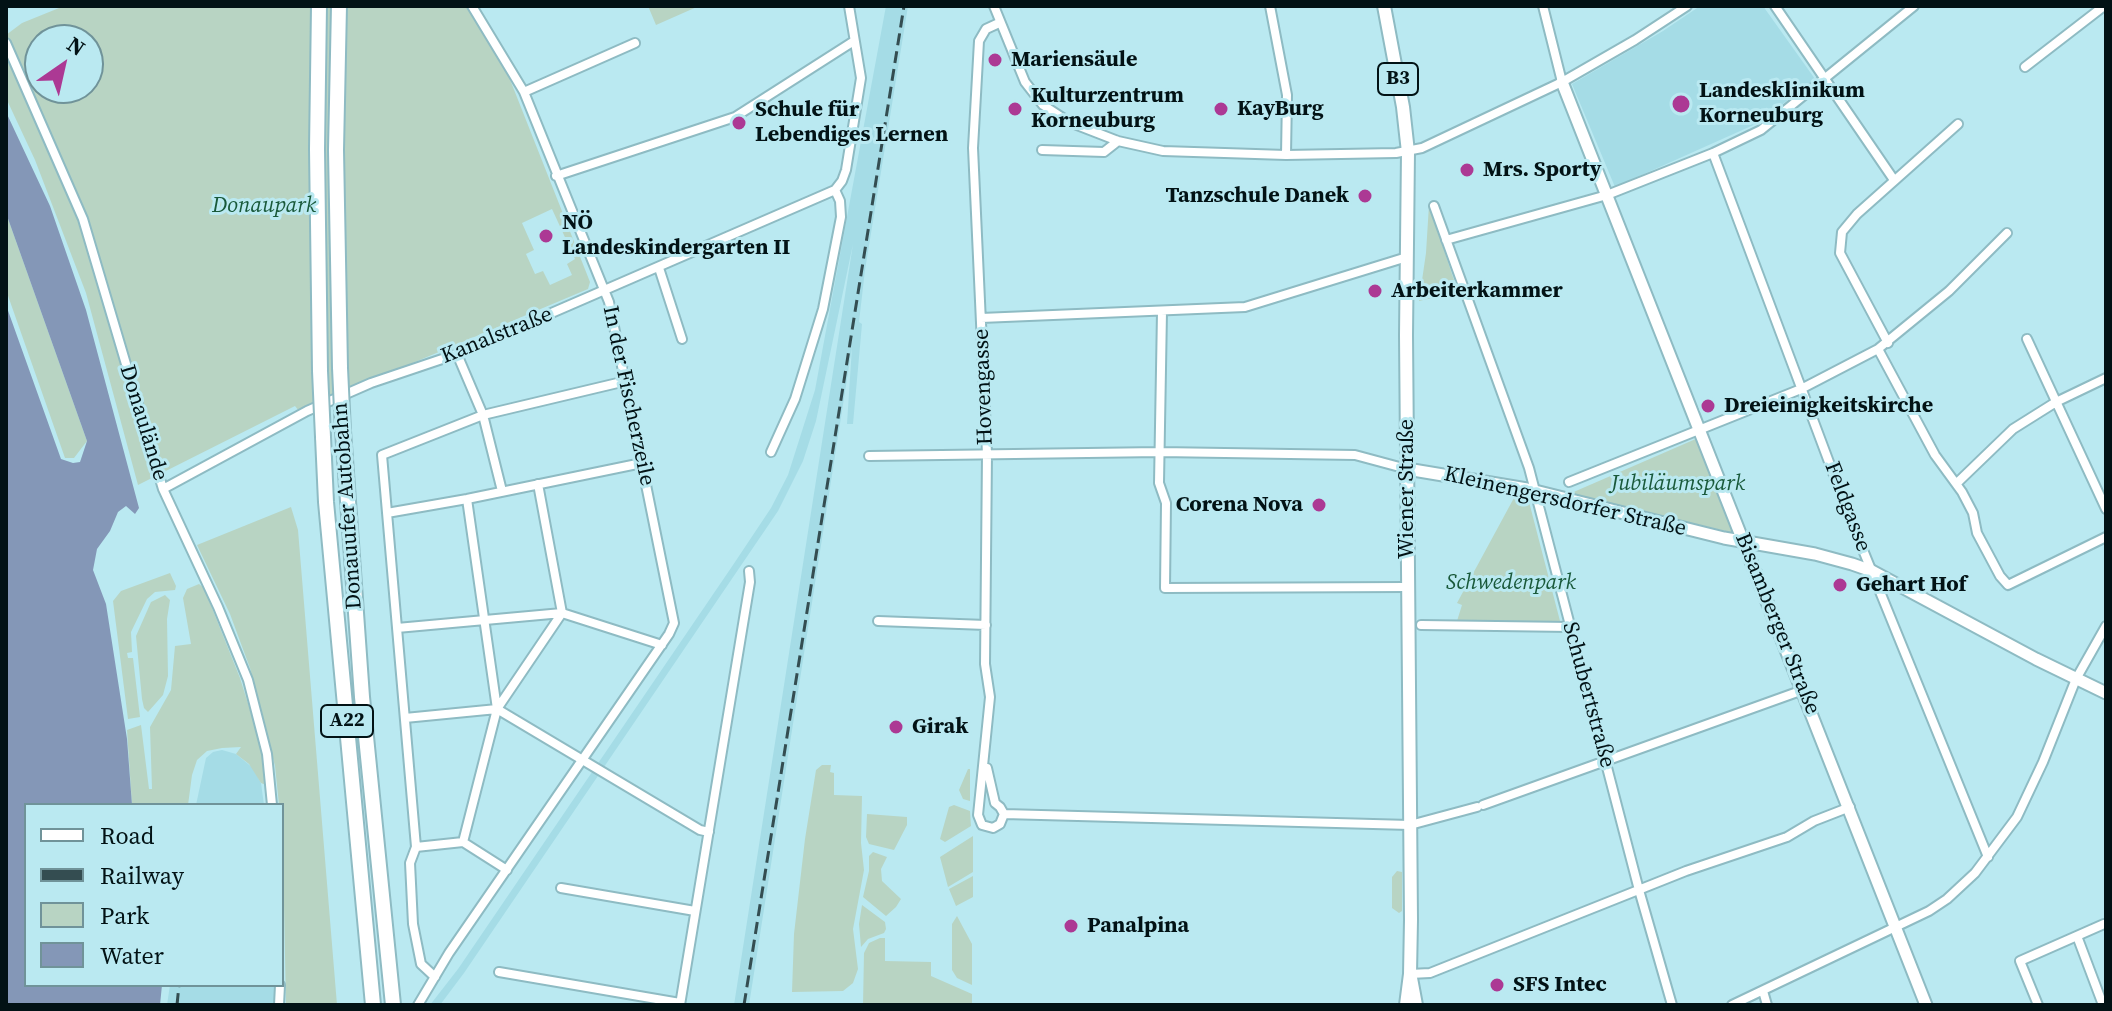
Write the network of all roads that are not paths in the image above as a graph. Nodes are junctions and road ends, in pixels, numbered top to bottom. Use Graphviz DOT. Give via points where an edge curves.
graph roads {
  1 [pos="319,6"];
  2 [pos="339,6"];
  3 [pos="472,6"];
  4 [pos="849,6"];
  5 [pos="994,6"];
  6 [pos="1270,6"];
  7 [pos="1384,6"];
  8 [pos="1543,6"];
  9 [pos="1687,6"];
  10 [pos="1775,6"];
  11 [pos="1914,6"];
  12 [pos="2104,6"];
  13 [pos="999,23"];
  14 [pos="854,41"];
  15 [pos="6,43"];
  16 [pos="635,43"];
  17 [pos="2025,67"];
  18 [pos="1825,79"];
  19 [pos="1562,82"];
  20 [pos="524,92"];
  21 [pos="1958,124"];
  22 [pos="1118,141"];
  23 [pos="1042,150"];
  24 [pos="1408,152"];
  25 [pos="1713,153"];
  26 [pos="1286,155"];
  27 [pos="556,176"];
  28 [pos="1894,180"];
  29 [pos="835,190"];
  30 [pos="1607,195"];
  31 [pos="1434,206"];
  32 [pos="2007,233"];
  33 [pos="1446,240"];
  34 [pos="1407,257"];
  35 [pos="659,268"];
  36 [pos="606,291"];
  37 [pos="1162,312"];
  38 [pos="981,318"];
  39 [pos="682,339"];
  40 [pos="2027,339"];
  41 [pos="1888,343"];
  42 [pos="1878,349"];
  43 [pos="457,354"];
  44 [pos="2106,378"];
  45 [pos="626,381"];
  46 [pos="1801,389"];
  47 [pos="2056,402"];
  48 [pos="483,415"];
  49 [pos="1700,431"];
  50 [pos="771,452"];
  51 [pos="1160,452"];
  52 [pos="987,454"];
  53 [pos="869,456"];
  54 [pos="642,463"];
  55 [pos="1407,469"];
  56 [pos="1569,482"];
  57 [pos="1957,483"];
  58 [pos="538,484"];
  59 [pos="163,489"];
  60 [pos="502,491"];
  61 [pos="1534,491"];
  62 [pos="467,499"];
  63 [pos="2106,509"];
  64 [pos="387,513"];
  65 [pos="2106,537"];
  66 [pos="1744,543"];
  67 [pos="749,571"];
  68 [pos="1872,571"];
  69 [pos="1407,587"];
  70 [pos="562,613"];
  71 [pos="485,621"];
  72 [pos="878,621"];
  73 [pos="986,625"];
  74 [pos="1421,625"];
  75 [pos="2106,626"];
  76 [pos="1571,627"];
  77 [pos="397,628"];
  78 [pos="662,645"];
  79 [pos="2076,679"];
  80 [pos="1803,690"];
  81 [pos="2106,693"];
  82 [pos="497,709"];
  83 [pos="405,718"];
  84 [pos="581,759"];
  85 [pos="1605,761"];
  86 [pos="985,762"];
  87 [pos="272,803"];
  88 [pos="995,803"];
  89 [pos="1850,807"];
  90 [pos="981,808"];
  91 [pos="1004,814"];
  92 [pos="1410,825"];
  93 [pos="709,832"];
  94 [pos="463,842"];
  95 [pos="416,847"];
  96 [pos="1988,857"];
  97 [pos="507,870"];
  98 [pos="561,888"];
  99 [pos="1639,890"];
  100 [pos="695,911"];
  101 [pos="2104,924"];
  102 [pos="1895,926"];
  103 [pos="2077,936"];
  104 [pos="499,972"];
  105 [pos="1410,974"];
  106 [pos="435,977"];
  107 [pos="1763,991"];
  108 [pos="680,1004"];
  109 [pos="373,1005"];
  110 [pos="393,1005"];
  111 [pos="418,1005"];
  112 [pos="1406,1005"];
  113 [pos="1416,1005"];
  114 [pos="1672,1005"];
  115 [pos="1732,1005"];
  116 [pos="1767,1005"];
  117 [pos="1926,1005"];
  118 [pos="2038,1005"];
  119 [pos="2103,1005"];
  1 -- 109 [label="highway, Donauufer Autobahn / A22, bridge" via="317,165 326,502"];
  2 -- 110 [label="highway, Donauufer Autobahn / A22, bridge" via="336,166 343,431 362,697"];
  3 -- 20 [label="street, In der Fischerzeile"];
  4 -- 14 [label="street"];
  5 -- 13 [label="street"];
  6 -- 26 [label="street" via="1287,95"];
  7 -- 24 [label="main road, Wiener Straße / B3"];
  8 -- 19 [label="street, Bisamberger Straße"];
  9 -- 19 [label="street"];
  10 -- 18 [label="street"];
  11 -- 18 [label="street"];
  12 -- 17 [label="street"];
  13 -- 22 [label="street" via="1025,82 1043,105 1069,122"];
  13 -- 38 [label="street, Hovengasse" via="986,29 979,42 973,148"];
  14 -- 27 [label="street" via="735,117"];
  14 -- 29 [label="street" via="860,89 846,170"];
  15 -- 59 [label="street, Donaulände" via="83,219"];
  16 -- 20 [label="street"];
  18 -- 25 [label="street" via="1761,130"];
  18 -- 28 [label="street"];
  19 -- 24 [label="street"];
  19 -- 30 [label="street, Bisamberger Straße"];
  20 -- 27 [label="street, In der Fischerzeile"];
  21 -- 28 [label="street"];
  22 -- 23 [label="street" via="1104,152"];
  22 -- 26 [label="street" via="1163,151"];
  24 -- 26 [label="street"];
  24 -- 34 [label="main road, Wiener Straße / B3"];
  25 -- 30 [label="street"];
  25 -- 46 [label="street, Feldgasse"];
  27 -- 36 [label="street, In der Fischerzeile"];
  28 -- 41 [label="street" via="1842,232 1840,242 1840,253"];
  29 -- 35 [label="street, Kanalstraße"];
  29 -- 50 [label="street" via="841,217 827,295 800,386"];
  30 -- 33 [label="street"];
  30 -- 49 [label="street, Bisamberger Straße"];
  31 -- 33 [label="street, Schubertstraße"];
  32 -- 41 [label="street"];
  33 -- 61 [label="street, Schubertstraße"];
  34 -- 37 [label="street" via="1245,307"];
  34 -- 55 [label="main road, Wiener Straße / B3"];
  35 -- 36 [label="street, Kanalstraße"];
  35 -- 39 [label="street"];
  36 -- 43 [label="street, Kanalstraße"];
  36 -- 45 [label="street, In der Fischerzeile"];
  37 -- 38 [label="street"];
  37 -- 51 [label="street"];
  38 -- 52 [label="street, Hovengasse"];
  40 -- 47 [label="street"];
  41 -- 42 [label="street"];
  42 -- 46 [label="street"];
  42 -- 57 [label="street" via="1935,455"];
  43 -- 48 [label="street"];
  43 -- 59 [label="street, Kanalstraße" via="307,411"];
  44 -- 47 [label="street"];
  45 -- 48 [label="street"];
  45 -- 54 [label="street, In der Fischerzeile"];
  46 -- 49 [label="street"];
  46 -- 68 [label="street, Feldgasse"];
  47 -- 57 [label="street" via="2013,429"];
  47 -- 63 [label="street"];
  48 -- 60 [label="street"];
  48 -- 64 [label="street" via="382,455"];
  49 -- 56 [label="street"];
  49 -- 66 [label="street, Bisamberger Straße"];
  51 -- 52 [label="street"];
  51 -- 55 [label="street" via="1355,455"];
  51 -- 69 [label="street" via="1159,483 1166,503 1165,588"];
  52 -- 53 [label="street"];
  52 -- 73 [label="street, Hovengasse"];
  54 -- 58 [label="street"];
  54 -- 78 [label="street, In der Fischerzeile" via="674,623"];
  55 -- 61 [label="street, Kleinengersdorfer Straße"];
  55 -- 69 [label="main road, Wiener Straße / B3"];
  57 -- 65 [label="street" via="1977,533 2008,585"];
  58 -- 60 [label="street"];
  58 -- 70 [label="street"];
  59 -- 87 [label="street, Donaulände" via="248,680 267,754"];
  60 -- 62 [label="street"];
  61 -- 66 [label="street, Kleinengersdorfer Straße"];
  61 -- 76 [label="street, Schubertstraße"];
  62 -- 64 [label="street"];
  62 -- 71 [label="street"];
  64 -- 77 [label="street"];
  66 -- 68 [label="street, Kleinengersdorfer Straße" via="1815,554"];
  66 -- 80 [label="street, Bisamberger Straße"];
  67 -- 93 [label="street"];
  68 -- 79 [label="street, Kleinengersdorfer Straße"];
  68 -- 96 [label="street, Feldgasse"];
  69 -- 92 [label="main road, Wiener Straße / B3"];
  70 -- 71 [label="street"];
  70 -- 78 [label="street"];
  70 -- 82 [label="street"];
  71 -- 77 [label="street"];
  71 -- 82 [label="street"];
  72 -- 73 [label="street"];
  73 -- 86 [label="street, Hovengasse" via="990,697"];
  74 -- 76 [label="street"];
  75 -- 79 [label="street"];
  76 -- 85 [label="street, Schubertstraße"];
  77 -- 83 [label="street"];
  78 -- 84 [label="street"];
  79 -- 81 [label="street, Kleinengersdorfer Straße"];
  79 -- 96 [label="street" via="2017,817"];
  80 -- 85 [label="street"];
  80 -- 89 [label="street, Bisamberger Straße"];
  82 -- 83 [label="street"];
  82 -- 84 [label="street"];
  82 -- 94 [label="street"];
  83 -- 95 [label="street"];
  84 -- 93 [label="street"];
  84 -- 97 [label="street"];
  85 -- 92 [label="street"];
  85 -- 99 [label="street, Schubertstraße"];
  86 -- 88 [label="street, Hovengasse"];
  86 -- 90 [label="street, Hovengasse"];
  88 -- 90 [label="street"];
  88 -- 91 [label="street"];
  89 -- 99 [label="street" via="1787,837"];
  89 -- 102 [label="street, Bisamberger Straße"];
  90 -- 91 [label="street, Hovengasse" via="979,818 987,828 999,826"];
  91 -- 92 [label="street"];
  92 -- 105 [label="main road, Wiener Straße / B3"];
  93 -- 100 [label="street"];
  94 -- 95 [label="street"];
  94 -- 97 [label="street"];
  95 -- 106 [label="street" via="410,863 414,935 421,964"];
  96 -- 102 [label="street" via="1947,899"];
  97 -- 106 [label="street"];
  98 -- 100 [label="street"];
  99 -- 105 [label="street" via="1430,973"];
  99 -- 114 [label="street, Schubertstraße"];
  100 -- 108 [label="street"];
  101 -- 103 [label="street"];
  102 -- 107 [label="street"];
  102 -- 117 [label="street, Bisamberger Straße"];
  103 -- 118 [label="street" via="2020,961"];
  103 -- 119 [label="street"];
  104 -- 108 [label="street"];
  105 -- 112 [label="main road, Wiener Straße / B3"];
  105 -- 113 [label="main road, Wiener Straße / B3"];
  106 -- 111 [label="street"];
  107 -- 115 [label="street"];
  107 -- 116 [label="street"];
}
